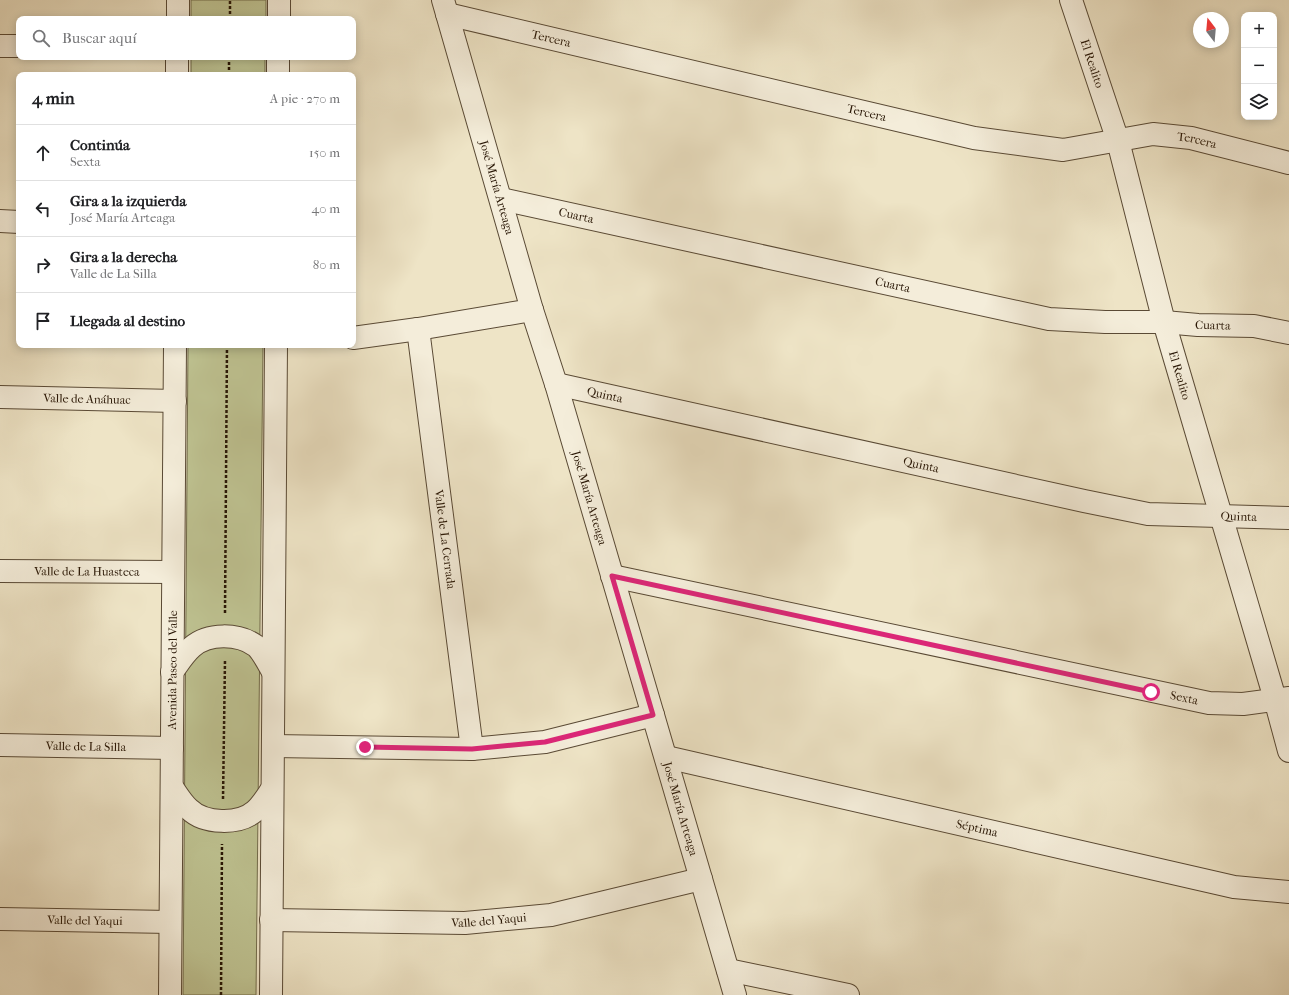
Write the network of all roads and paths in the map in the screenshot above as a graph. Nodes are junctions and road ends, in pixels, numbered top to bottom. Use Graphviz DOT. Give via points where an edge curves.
graph roads {
  1 [pos="178,0"];
  2 [pos="230,0"];
  3 [pos="279,0"];
  4 [pos="1071,0"];
  5 [pos="445,7"];
  6 [pos="178,16"];
  7 [pos="230,16"];
  8 [pos="278,16"];
  9 [pos="0,46"];
  10 [pos="16,46"];
  11 [pos="177,60"];
  12 [pos="229,60"];
  13 [pos="278,60"];
  14 [pos="177,72"];
  15 [pos="229,72"];
  16 [pos="278,72"];
  17 [pos="1118,141"];
  18 [pos="1289,163"];
  19 [pos="501,199"];
  20 [pos="0,221"];
  21 [pos="16,222"];
  22 [pos="532,310"];
  23 [pos="1164,322"];
  24 [pos="418,329"];
  25 [pos="1289,333"];
  26 [pos="356,338"];
  27 [pos="175,348"];
  28 [pos="227,348"];
  29 [pos="276,348"];
  30 [pos="556,384"];
  31 [pos="0,397"];
  32 [pos="175,401"];
  33 [pos="1221,515"];
  34 [pos="1289,518"];
  35 [pos="0,571"];
  36 [pos="173,572"];
  37 [pos="612,576"];
  38 [pos="225,636"];
  39 [pos="172,672"];
  40 [pos="273,672"];
  41 [pos="1282,699"];
  42 [pos="653,715"];
  43 [pos="0,745"];
  44 [pos="273,746"];
  45 [pos="172,748"];
  46 [pos="472,749"];
  47 [pos="1289,751"];
  48 [pos="666,757"];
  49 [pos="172,787"];
  50 [pos="272,789"];
  51 [pos="223,822"];
  52 [pos="701,878"];
  53 [pos="1289,892"];
  54 [pos="0,919"];
  55 [pos="271,920"];
  56 [pos="170,922"];
  57 [pos="728,970"];
  58 [pos="170,995"];
  59 [pos="221,995"];
  60 [pos="271,995"];
  61 [pos="735,995"];
  62 [pos="848,995"];
  1 -- 6 [label="street"];
  2 -- 7 [label="path"];
  3 -- 8 [label="street"];
  4 -- 17 [label="street, El Realito"];
  5 -- 17 [label="street, Tercera" via="974,138 1063,150"];
  5 -- 19 [label="street, José María Arteaga"];
  9 -- 10 [label="street"];
  11 -- 14 [label="street"];
  12 -- 15 [label="path"];
  13 -- 16 [label="street"];
  17 -- 18 [label="street, Tercera" via="1153,134 1192,138"];
  17 -- 23 [label="street, El Realito"];
  19 -- 22 [label="street, José María Arteaga"];
  19 -- 23 [label="street, Cuarta" via="1049,319"];
  20 -- 21 [label="street"];
  22 -- 24 [label="street"];
  22 -- 30 [label="street, José María Arteaga"];
  23 -- 25 [label="street, Cuarta" via="1254,326"];
  23 -- 33 [label="street, El Realito"];
  24 -- 26 [label="street"];
  24 -- 46 [label="street, Valle de La Cerrada"];
  27 -- 32 [label="street, Avenida Paseo del Valle"];
  28 -- 38 [label="path"];
  29 -- 40 [label="street"];
  30 -- 33 [label="street, Quinta" via="1148,514"];
  30 -- 37 [label="street, José María Arteaga"];
  31 -- 32 [label="street, Valle de Anáhuac"];
  32 -- 36 [label="street, Avenida Paseo del Valle"];
  33 -- 34 [label="street, Quinta"];
  33 -- 41 [label="street, El Realito"];
  35 -- 36 [label="street, Valle de La Huasteca"];
  36 -- 39 [label="street, Avenida Paseo del Valle"];
  37 -- 41 [label="street, Sexta" via="1195,701 1243,704"];
  37 -- 42 [label="street, José María Arteaga"];
  38 -- 39 [label="street" via="200,641"];
  38 -- 40 [label="street" via="239,638 256,647"];
  38 -- 51 [label="path"];
  39 -- 45 [label="street, Avenida Paseo del Valle"];
  40 -- 44 [label="street"];
  41 -- 47 [label="street, El Realito"];
  42 -- 46 [label="street" via="545,742"];
  42 -- 48 [label="street, José María Arteaga"];
  43 -- 45 [label="street, Valle de La Silla"];
  44 -- 46 [label="street"];
  44 -- 50 [label="street"];
  45 -- 49 [label="street, Avenida Paseo del Valle"];
  48 -- 52 [label="street, José María Arteaga"];
  48 -- 53 [label="street, Séptima" via="1234,887"];
  49 -- 51 [label="street" via="189,810 199,816"];
  49 -- 56 [label="street, Avenida Paseo del Valle"];
  50 -- 51 [label="street" via="255,811 240,819"];
  50 -- 55 [label="street"];
  51 -- 59 [label="path"];
  52 -- 55 [label="street, Valle del Yaqui" via="551,915 465,923"];
  52 -- 57 [label="street, José María Arteaga"];
  54 -- 56 [label="street, Valle del Yaqui"];
  55 -- 60 [label="street"];
  56 -- 58 [label="street, Avenida Paseo del Valle"];
  57 -- 61 [label="street, José María Arteaga"];
  57 -- 62 [label="street"];
}
